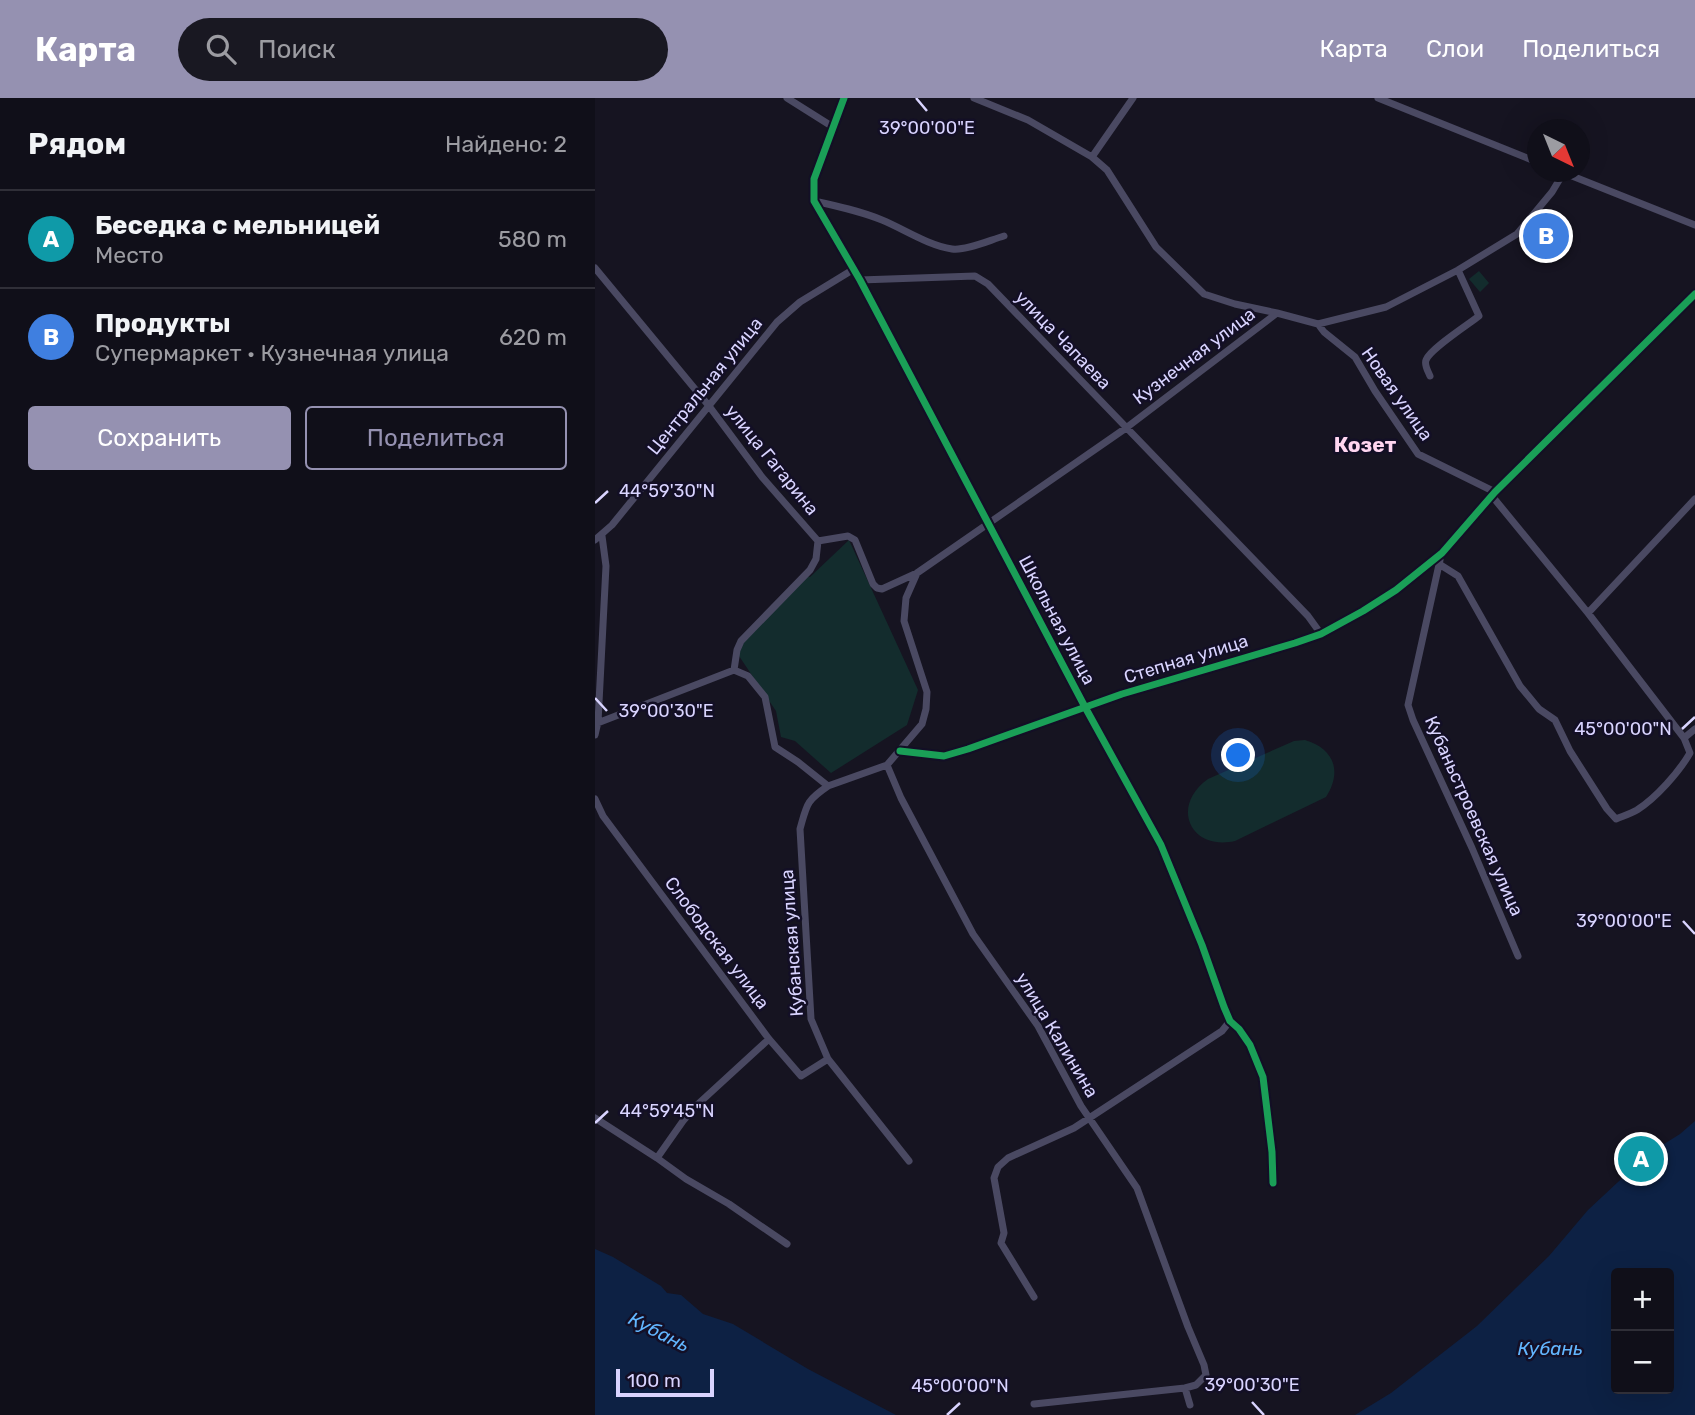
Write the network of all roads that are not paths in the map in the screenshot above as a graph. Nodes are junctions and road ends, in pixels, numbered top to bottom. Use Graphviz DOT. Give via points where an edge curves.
graph roads {
  1 [pos="786,98"];
  2 [pos="844,98"];
  3 [pos="974,98"];
  4 [pos="1133,98"];
  5 [pos="1378,98"];
  6 [pos="833,127"];
  7 [pos="1091,157"];
  8 [pos="1527,158"];
  9 [pos="1558,182"];
  10 [pos="1588,182"];
  11 [pos="814,201"];
  12 [pos="1695,225"];
  13 [pos="1004,236"];
  14 [pos="595,268"];
  15 [pos="854,269"];
  16 [pos="1458,270"];
  17 [pos="860,280"];
  18 [pos="1695,294"];
  19 [pos="1277,313"];
  20 [pos="1318,324"];
  21 [pos="1430,376"];
  22 [pos="709,406"];
  23 [pos="1126,428"];
  24 [pos="1493,494"];
  25 [pos="1695,499"];
  26 [pos="988,524"];
  27 [pos="598,538"];
  28 [pos="818,541"];
  29 [pos="1442,553"];
  30 [pos="1439,564"];
  31 [pos="917,573"];
  32 [pos="1588,613"];
  33 [pos="1321,634"];
  34 [pos="734,670"];
  35 [pos="1085,706"];
  36 [pos="597,723"];
  37 [pos="1695,729"];
  38 [pos="595,735"];
  39 [pos="1684,738"];
  40 [pos="900,751"];
  41 [pos="1692,756"];
  42 [pos="887,765"];
  43 [pos="828,786"];
  44 [pos="595,799"];
  45 [pos="1518,956"];
  46 [pos="1230,1021"];
  47 [pos="769,1039"];
  48 [pos="828,1059"];
  49 [pos="1089,1117"];
  50 [pos="595,1118"];
  51 [pos="657,1158"];
  52 [pos="909,1161"];
  53 [pos="1273,1183"];
  54 [pos="787,1244"];
  55 [pos="1034,1297"];
  56 [pos="1185,1388"];
  57 [pos="1034,1404"];
  58 [pos="1190,1405"];
  1 -- 6 [label="street"];
  2 -- 6 [label="street"];
  3 -- 7 [label="street" via="1028,120"];
  4 -- 7 [label="street"];
  5 -- 8 [label="street"];
  6 -- 11 [label="street" via="814,179"];
  7 -- 19 [label="street" via="1107,170 1156,247 1204,294"];
  9 -- 16 [label="street, Кузнечная улица" via="1517,234"];
  10 -- 12 [label="street"];
  11 -- 13 [label="street" via="881,219 951,249"];
  11 -- 15 [label="street, Школьная улица"];
  14 -- 22 [label="street, улица Гагарина"];
  15 -- 17 [label="street, Школьная улица"];
  15 -- 22 [label="street, Центральная улица" via="777,322"];
  16 -- 20 [label="street, Кузнечная улица" via="1386,307"];
  16 -- 21 [label="street" via="1479,316 1431,352 1425,361"];
  17 -- 23 [label="street, улица Чапаева" via="975,276 988,284"];
  17 -- 26 [label="street, Школьная улица"];
  18 -- 24 [label="street"];
  19 -- 20 [label="street, Кузнечная улица"];
  19 -- 23 [label="street, Кузнечная улица"];
  20 -- 24 [label="street, Новая улица" via="1355,357 1418,453"];
  22 -- 27 [label="street, Центральная улица"];
  22 -- 28 [label="street, улица Гагарина"];
  23 -- 26 [label="street, Кузнечная улица"];
  23 -- 33 [label="street, улица Чапаева"];
  24 -- 29 [label="street, Степная улица"];
  24 -- 32 [label="street"];
  25 -- 32 [label="street"];
  26 -- 31 [label="street, Кузнечная улица"];
  26 -- 35 [label="street, Школьная улица"];
  27 -- 36 [label="street" via="606,566"];
  28 -- 31 [label="street, Кузнечная улица" via="852,537 877,588"];
  28 -- 34 [label="street" via="810,570 741,641"];
  29 -- 30 [label="street, Кубаньстроевская улица"];
  29 -- 33 [label="street, Степная улица" via="1395,590"];
  30 -- 41 [label="street" via="1458,576 1520,686 1555,720 1616,819 1655,796"];
  30 -- 45 [label="street, Кубаньстроевская улица" via="1409,705"];
  31 -- 40 [label="street" via="906,598 904,621 927,692 926,709 922,724"];
  32 -- 39 [label="street"];
  33 -- 35 [label="street, Степная улица"];
  34 -- 36 [label="street"];
  34 -- 43 [label="street" via="748,676 765,697 775,747"];
  35 -- 40 [label="street, Степная улица" via="944,756"];
  35 -- 46 [label="street, Школьная улица" via="1161,845"];
  36 -- 38 [label="street"];
  37 -- 39 [label="street"];
  39 -- 41 [label="street"];
  40 -- 42 [label="street"];
  42 -- 43 [label="street"];
  42 -- 49 [label="street, улица Калинина" via="973,934 1038,1026"];
  43 -- 48 [label="street, Кубанская улица" via="812,797 800,829 811,1019"];
  44 -- 47 [label="street, Слободская улица" via="603,816"];
  46 -- 49 [label="street" via="1222,1031"];
  46 -- 53 [label="street, Школьная улица" via="1250,1045 1263,1077"];
  47 -- 48 [label="street, Слободская улица" via="801,1076"];
  47 -- 51 [label="street" via="697,1105"];
  48 -- 52 [label="street, Кубанская улица"];
  49 -- 55 [label="street" via="1008,1158 994,1178 1004,1233 1000,1243"];
  49 -- 56 [label="street, улица Калинина" via="1137,1188 1204,1365 1206,1375"];
  50 -- 51 [label="street"];
  51 -- 54 [label="street"];
  56 -- 57 [label="street"];
  56 -- 58 [label="street"];
}
